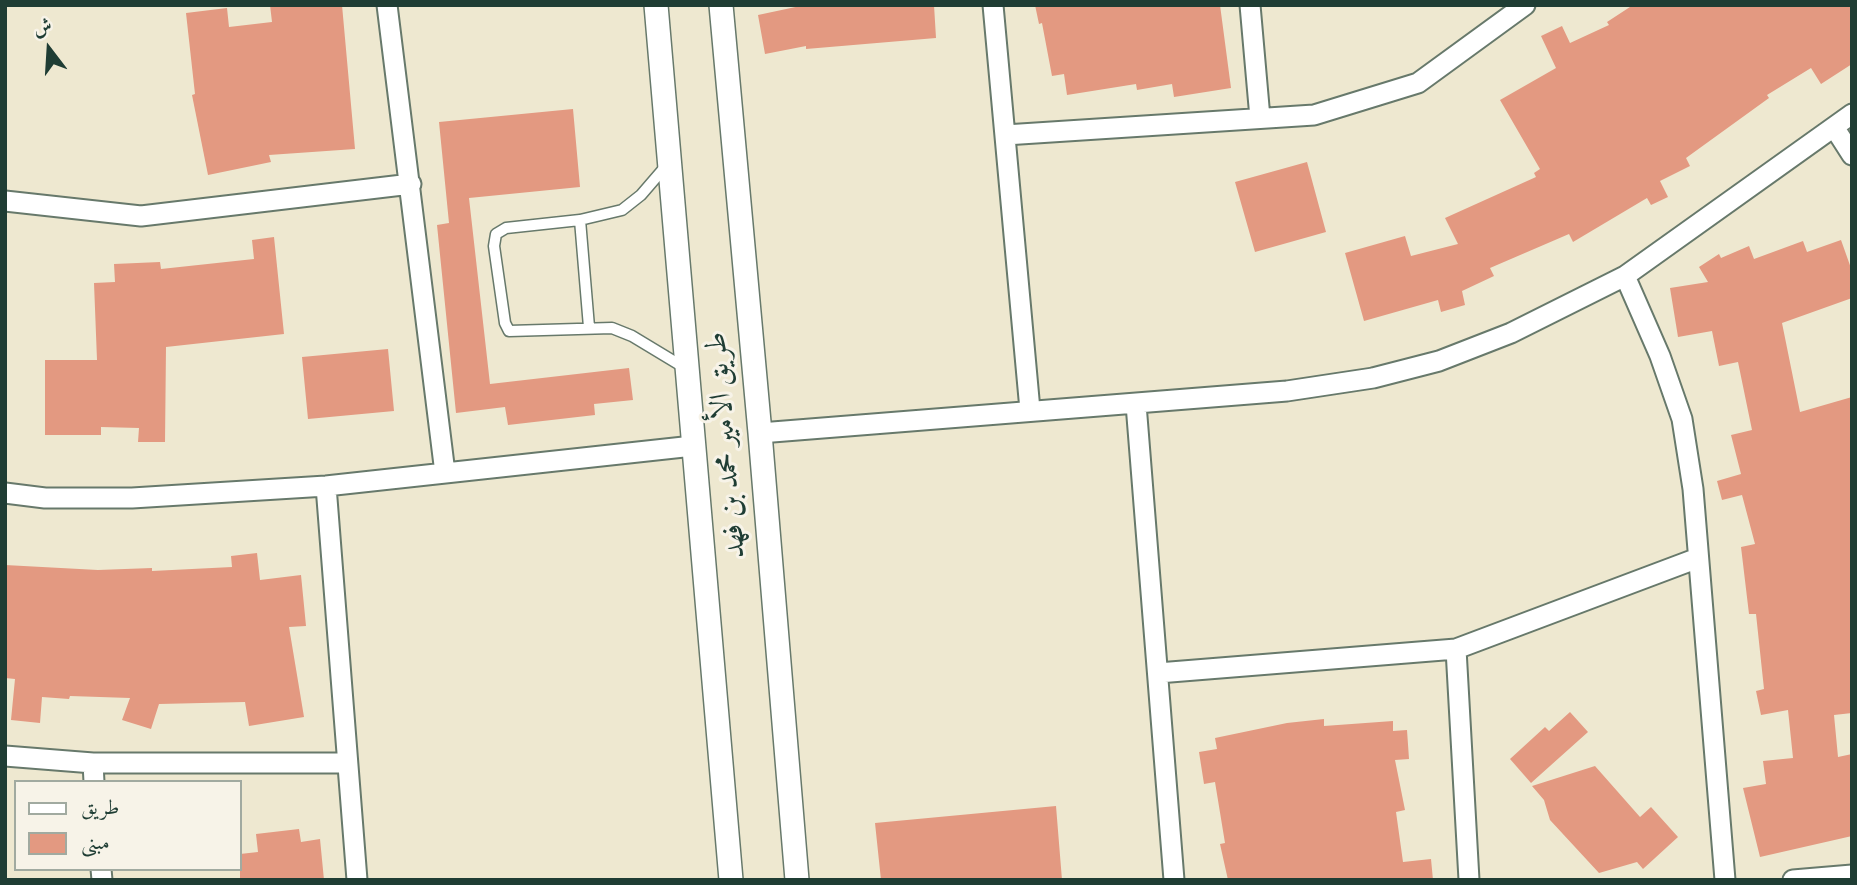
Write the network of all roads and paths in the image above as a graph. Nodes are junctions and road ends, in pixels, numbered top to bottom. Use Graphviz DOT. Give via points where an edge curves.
graph roads {
  1 [pos="387,5"];
  2 [pos="656,5"];
  3 [pos="721,5"];
  4 [pos="993,5"];
  5 [pos="1250,5"];
  6 [pos="1525,5"];
  7 [pos="1852,114"];
  8 [pos="1260,118"];
  9 [pos="1835,127"];
  10 [pos="1005,135"];
  11 [pos="1852,155"];
  12 [pos="669,163"];
  13 [pos="411,184"];
  14 [pos="5,201"];
  15 [pos="580,220"];
  16 [pos="1625,276"];
  17 [pos="589,327"];
  18 [pos="687,369"];
  19 [pos="1136,404"];
  20 [pos="1030,410"];
  21 [pos="760,433"];
  22 [pos="693,446"];
  23 [pos="445,473"];
  24 [pos="326,486"];
  25 [pos="5,493"];
  26 [pos="1698,558"];
  27 [pos="1455,649"];
  28 [pos="1158,673"];
  29 [pos="5,756"];
  30 [pos="347,763"];
  31 [pos="94,772"];
  32 [pos="1852,875"];
  33 [pos="357,880"];
  34 [pos="731,880"];
  35 [pos="797,880"];
  36 [pos="1174,880"];
  37 [pos="1469,880"];
  38 [pos="1726,880"];
  39 [pos="1793,880"];
  1 -- 13 [label="street"];
  2 -- 12 [label="street, طريق الأمير محمد بن فهد"];
  3 -- 21 [label="street, طريق الأمير محمد بن فهد"];
  4 -- 10 [label="street"];
  5 -- 8 [label="street"];
  6 -- 8 [label="street" via="1418,83 1314,115"];
  7 -- 9 [label="street"];
  8 -- 10 [label="street"];
  9 -- 11 [label="street"];
  9 -- 16 [label="street"];
  10 -- 20 [label="street"];
  12 -- 15 [label="lane" via="642,195 622,210"];
  12 -- 18 [label="street, طريق الأمير محمد بن فهد"];
  13 -- 14 [label="street" via="141,216"];
  13 -- 23 [label="street"];
  15 -- 17 [label="lane"];
  15 -- 17 [label="lane" via="506,228 496,234 494,246 509,331"];
  16 -- 19 [label="street" via="1511,333 1439,361 1287,391"];
  16 -- 26 [label="street" via="1682,419"];
  17 -- 18 [label="lane" via="612,328 632,336"];
  18 -- 22 [label="street, طريق الأمير محمد بن فهد"];
  19 -- 20 [label="street"];
  19 -- 28 [label="street"];
  20 -- 21 [label="street"];
  21 -- 35 [label="street, طريق الأمير محمد بن فهد"];
  22 -- 23 [label="street"];
  22 -- 34 [label="street, طريق الأمير محمد بن فهد"];
  23 -- 24 [label="street"];
  24 -- 25 [label="street" via="132,498"];
  24 -- 30 [label="street"];
  26 -- 27 [label="street"];
  26 -- 38 [label="street"];
  27 -- 28 [label="street"];
  27 -- 37 [label="street"];
  28 -- 36 [label="street"];
  29 -- 31 [label="street"];
  30 -- 31 [label="street"];
  30 -- 33 [label="street"];
  32 -- 39 [label="street"];
}
